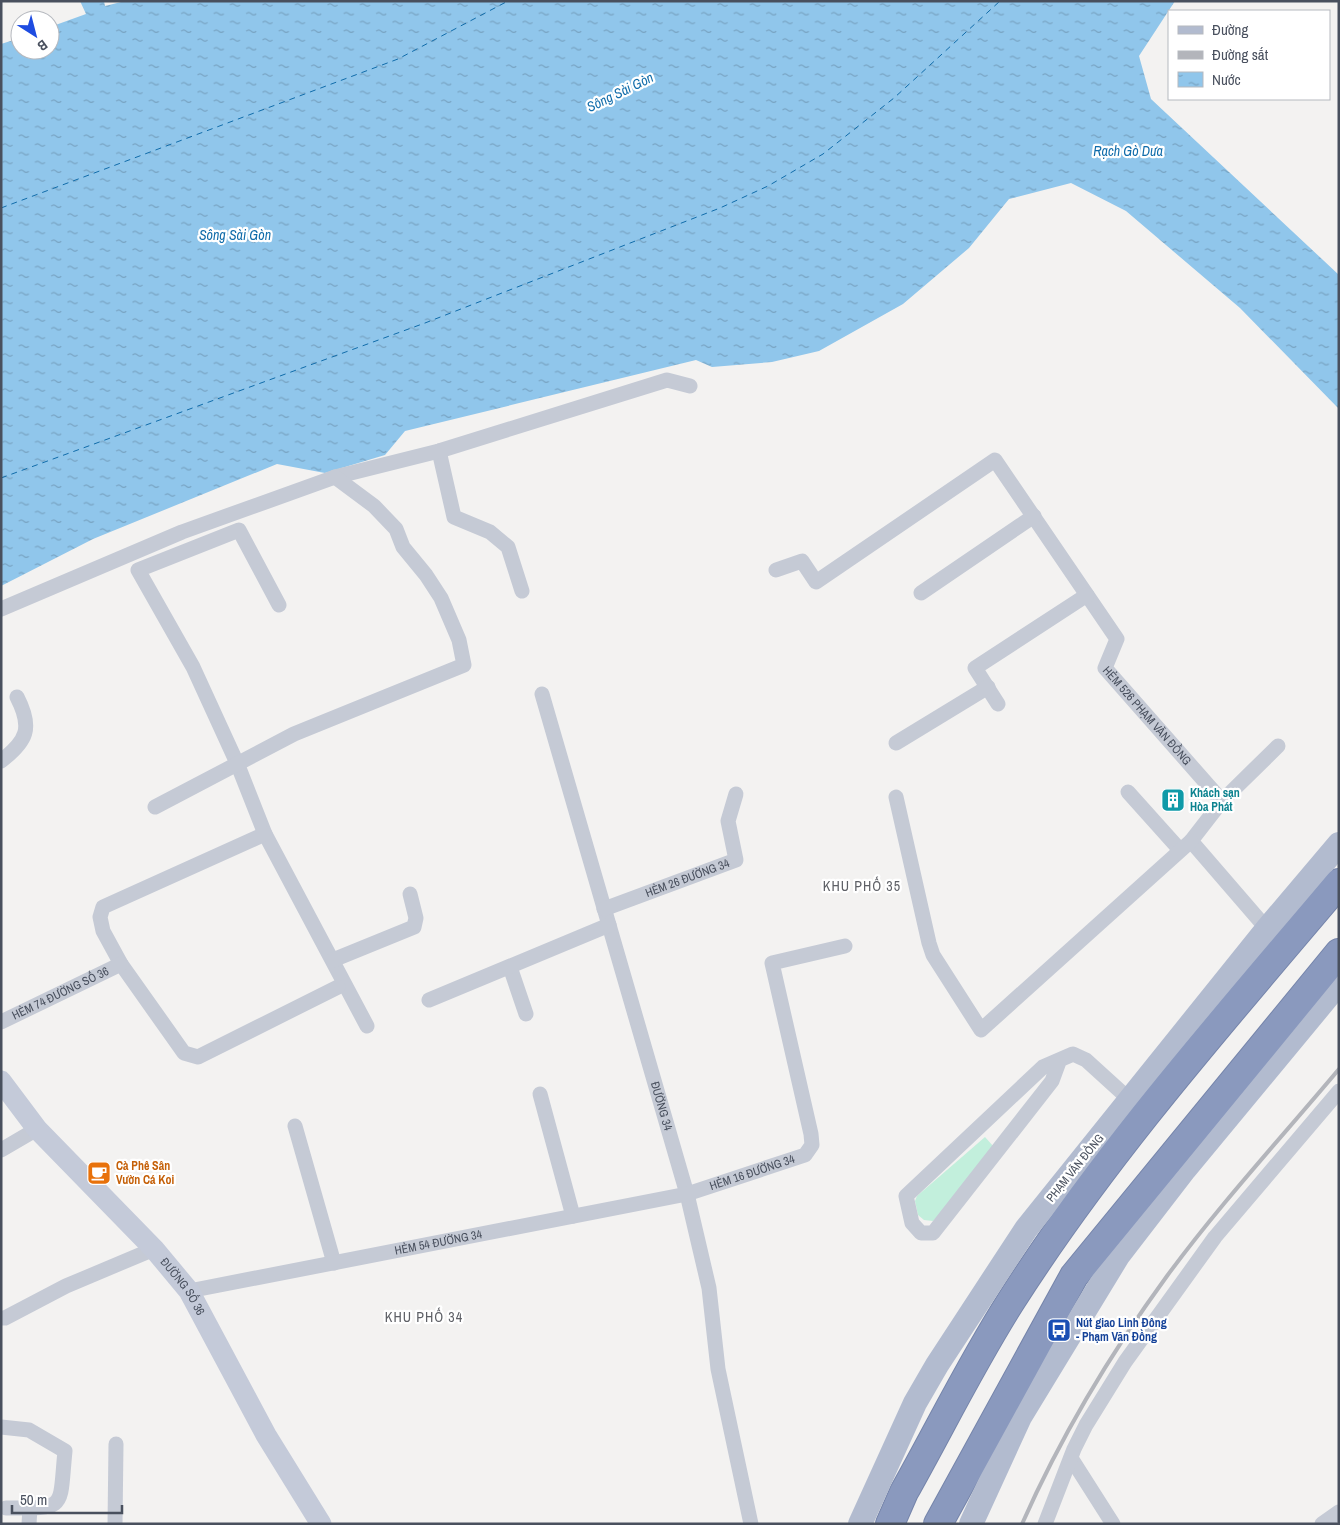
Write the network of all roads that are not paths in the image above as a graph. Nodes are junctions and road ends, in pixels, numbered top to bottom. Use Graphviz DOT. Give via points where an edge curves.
graph roads {
  1 [pos="690,386"];
  2 [pos="439,451"];
  3 [pos="335,477"];
  4 [pos="1034,516"];
  5 [pos="776,570"];
  6 [pos="522,590"];
  7 [pos="921,594"];
  8 [pos="1087,595"];
  9 [pos="279,605"];
  10 [pos="1,609"];
  11 [pos="988,687"];
  12 [pos="542,694"];
  13 [pos="17,697"];
  14 [pos="998,704"];
  15 [pos="896,743"];
  16 [pos="1278,746"];
  17 [pos="1,761"];
  18 [pos="237,763"];
  19 [pos="1128,792"];
  20 [pos="736,794"];
  21 [pos="896,797"];
  22 [pos="1222,801"];
  23 [pos="155,806"];
  24 [pos="265,834"];
  25 [pos="1339,844"];
  26 [pos="1186,846"];
  27 [pos="1339,882"];
  28 [pos="410,894"];
  29 [pos="604,909"];
  30 [pos="609,925"];
  31 [pos="1267,929"];
  32 [pos="845,946"];
  33 [pos="1339,953"];
  34 [pos="333,960"];
  35 [pos="121,964"];
  36 [pos="510,967"];
  37 [pos="1339,983"];
  38 [pos="338,987"];
  39 [pos="429,1000"];
  40 [pos="526,1014"];
  41 [pos="1,1022"];
  42 [pos="367,1026"];
  43 [pos="1058,1062"];
  44 [pos="1,1081"];
  45 [pos="1339,1091"];
  46 [pos="540,1094"];
  47 [pos="1130,1100"];
  48 [pos="295,1126"];
  49 [pos="37,1129"];
  50 [pos="1,1150"];
  51 [pos="687,1194"];
  52 [pos="573,1216"];
  53 [pos="1026,1229"];
  54 [pos="1053,1238"];
  55 [pos="154,1249"];
  56 [pos="334,1263"];
  57 [pos="189,1291"];
  58 [pos="1,1318"];
  59 [pos="1,1427"];
  60 [pos="116,1444"];
  61 [pos="1071,1458"];
  62 [pos="904,1492"];
  63 [pos="6,1508"];
  64 [pos="30,1508"];
  65 [pos="1339,1512"];
  66 [pos="858,1521"];
  67 [pos="29,1524"];
  68 [pos="115,1524"];
  69 [pos="321,1524"];
  70 [pos="750,1524"];
  71 [pos="890,1524"];
  72 [pos="938,1524"];
  73 [pos="971,1524"];
  74 [pos="1045,1524"];
  75 [pos="1113,1524"];
  76 [pos="1322,1524"];
  1 -- 2 [label="street" via="667,380"];
  2 -- 3 [label="street"];
  2 -- 6 [label="street" via="454,517 490,532 508,547"];
  3 -- 10 [label="street" via="182,532"];
  3 -- 18 [label="street" via="374,506 396,529 403,547 441,598 459,640 464,665 294,734"];
  4 -- 5 [label="street, HẺM 526 PHẠM VĂN ĐỒNG" via="995,460 816,582 802,561"];
  4 -- 7 [label="street"];
  4 -- 8 [label="street, HẺM 526 PHẠM VĂN ĐỒNG"];
  8 -- 11 [label="street" via="975,668"];
  8 -- 22 [label="street, HẺM 526 PHẠM VĂN ĐỒNG" via="1117,639 1105,668"];
  9 -- 18 [label="street" via="239,530 138,570 193,667"];
  11 -- 14 [label="street"];
  11 -- 15 [label="street"];
  12 -- 29 [label="street, ĐƯỜNG 34"];
  13 -- 17 [label="street" via="24,710 26,735 21,744"];
  16 -- 22 [label="street"];
  18 -- 23 [label="street"];
  18 -- 24 [label="street"];
  19 -- 26 [label="street"];
  20 -- 29 [label="street, HẺM 26 ĐƯỜNG 34" via="728,821 736,860"];
  21 -- 26 [label="street" via="928,943 981,1030"];
  22 -- 26 [label="street"];
  24 -- 34 [label="street"];
  24 -- 35 [label="street" via="103,906 100,917 103,931"];
  25 -- 31 [label="main road, PHẠM VĂN ĐỒNG"];
  26 -- 31 [label="street"];
  27 -- 54 [label="highway, PHẠM VĂN ĐỒNG" via="1150,1110"];
  28 -- 34 [label="street" via="416,918 414,927"];
  29 -- 30 [label="street, ĐƯỜNG 34"];
  30 -- 36 [label="street"];
  30 -- 51 [label="street, ĐƯỜNG 34"];
  31 -- 47 [label="main road, PHẠM VĂN ĐỒNG"];
  32 -- 51 [label="street, HẺM 16 ĐƯỜNG 34" via="772,963 808,1118 812,1145 806,1155"];
  33 -- 72 [label="highway" via="1074,1276"];
  34 -- 42 [label="street"];
  35 -- 38 [label="street" via="184,1053 198,1057"];
  35 -- 41 [label="street, HẺM 74 ĐƯỜNG SỐ 36"];
  36 -- 39 [label="street"];
  36 -- 40 [label="street"];
  37 -- 73 [label="main road" via="1118,1256 1020,1417"];
  43 -- 43 [label="street" via="1043,1067 906,1196 912,1223 921,1233 932,1233 951,1212 1052,1081"];
  43 -- 47 [label="street" via="1073,1054 1086,1060"];
  44 -- 49 [label="main road, ĐƯỜNG SỐ 36"];
  45 -- 61 [label="street" via="1215,1238 1126,1362 1086,1425"];
  46 -- 52 [label="street"];
  47 -- 53 [label="main road, PHẠM VĂN ĐỒNG"];
  48 -- 56 [label="street"];
  49 -- 50 [label="street"];
  49 -- 55 [label="main road, ĐƯỜNG SỐ 36"];
  51 -- 52 [label="street, HẺM 54 ĐƯỜNG 34"];
  51 -- 70 [label="street, ĐƯỜNG 34" via="709,1288 718,1369"];
  52 -- 56 [label="street, HẺM 54 ĐƯỜNG 34"];
  53 -- 54 [label="main road"];
  53 -- 66 [label="main road, PHẠM VĂN ĐỒNG" via="937,1365"];
  54 -- 62 [label="highway, PHẠM VĂN ĐỒNG" via="1011,1302"];
  55 -- 57 [label="main road, ĐƯỜNG SỐ 36"];
  55 -- 58 [label="street"];
  56 -- 57 [label="street, HẺM 54 ĐƯỜNG 34"];
  57 -- 69 [label="main road, ĐƯỜNG SỐ 36" via="266,1435"];
  59 -- 64 [label="street" via="29,1430 65,1451 60,1498 54,1506"];
  60 -- 68 [label="street"];
  61 -- 74 [label="street"];
  61 -- 75 [label="street"];
  62 -- 66 [label="main road"];
  62 -- 71 [label="highway, PHẠM VĂN ĐỒNG"];
  63 -- 64 [label="street"];
  64 -- 67 [label="street"];
  65 -- 76 [label="street"];
}
